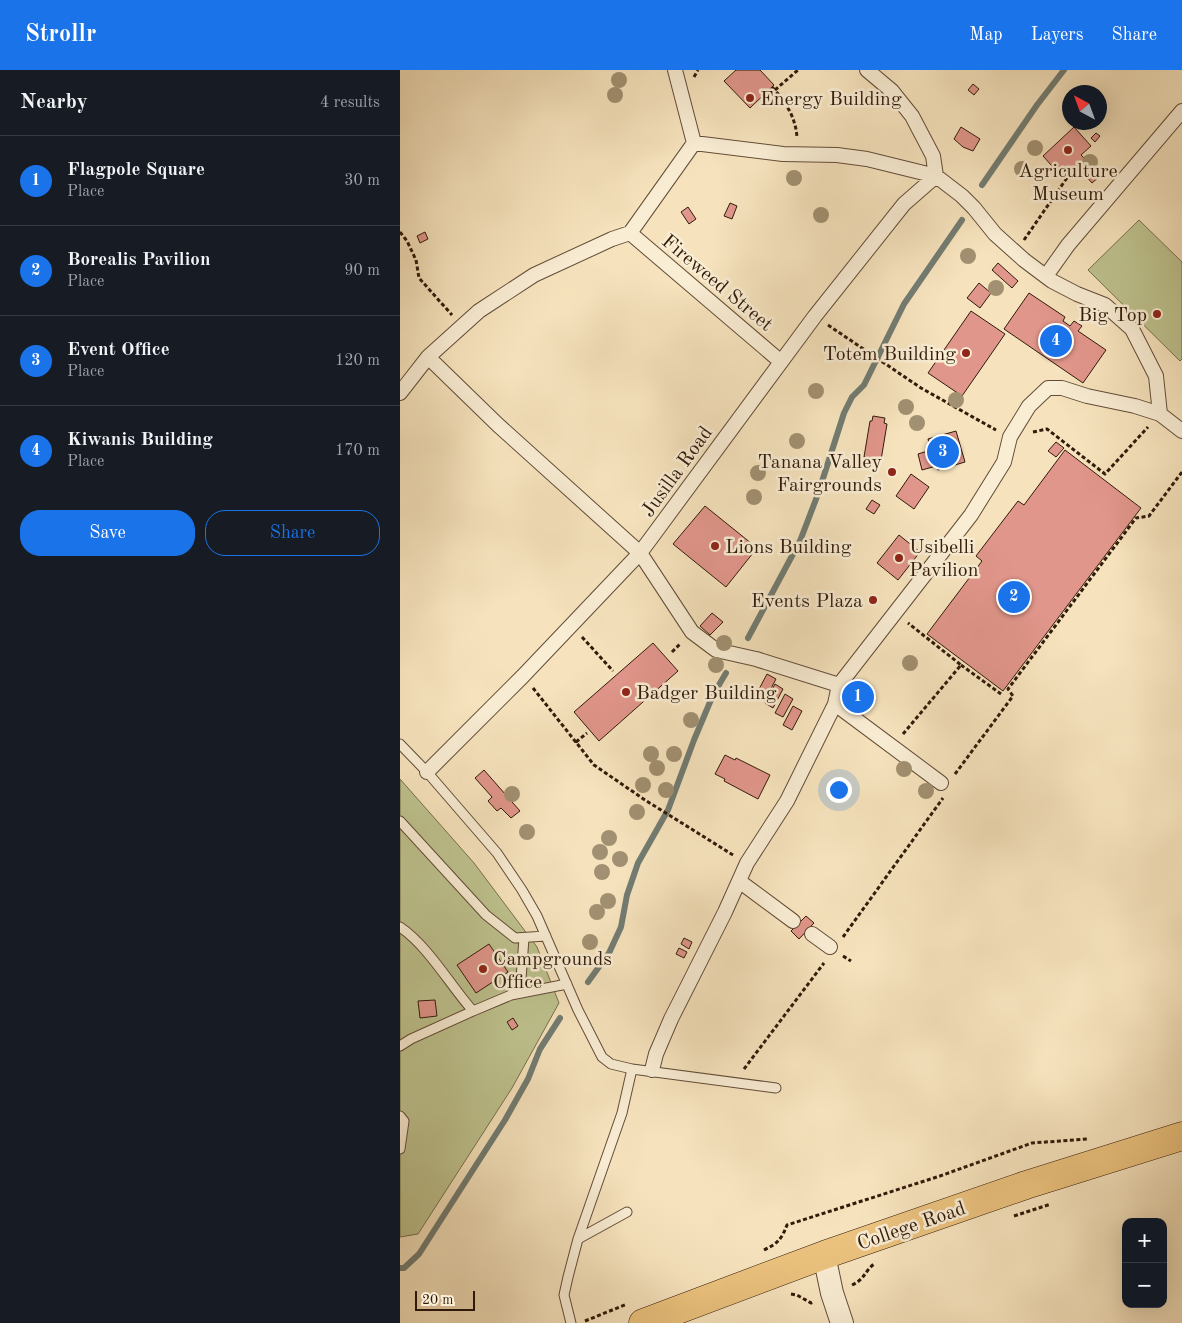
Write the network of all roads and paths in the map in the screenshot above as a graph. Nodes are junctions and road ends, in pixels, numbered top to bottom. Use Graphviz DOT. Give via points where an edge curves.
graph roads {
  1 [pos="675,70"];
  2 [pos="798,70"];
  3 [pos="867,70"];
  4 [pos="1182,110"];
  5 [pos="694,143"];
  6 [pos="796,154"];
  7 [pos="1072,172"];
  8 [pos="936,176"];
  9 [pos="400,232"];
  10 [pos="630,233"];
  11 [pos="1015,252"];
  12 [pos="1046,276"];
  13 [pos="815,316"];
  14 [pos="462,326"];
  15 [pos="428,357"];
  16 [pos="780,361"];
  17 [pos="400,393"];
  18 [pos="1160,414"];
  19 [pos="1182,431"];
  20 [pos="1010,437"];
  21 [pos="1182,472"];
  22 [pos="640,553"];
  23 [pos="896,613"];
  24 [pos="571,625"];
  25 [pos="961,665"];
  26 [pos="613,671"];
  27 [pos="523,676"];
  28 [pos="839,685"];
  29 [pos="1001,694"];
  30 [pos="835,704"];
  31 [pos="587,733"];
  32 [pos="576,742"];
  33 [pos="400,744"];
  34 [pos="893,746"];
  35 [pos="427,772"];
  36 [pos="943,784"];
  37 [pos="400,821"];
  38 [pos="747,863"];
  39 [pos="739,881"];
  40 [pos="793,921"];
  41 [pos="400,927"];
  42 [pos="812,934"];
  43 [pos="546,936"];
  44 [pos="524,938"];
  45 [pos="833,949"];
  46 [pos="567,984"];
  47 [pos="511,995"];
  48 [pos="472,1011"];
  49 [pos="400,1046"];
  50 [pos="632,1069"];
  51 [pos="652,1070"];
  52 [pos="740,1084"];
  53 [pos="776,1088"];
  54 [pos="400,1116"];
  55 [pos="1098,1136"];
  56 [pos="1182,1136"];
  57 [pos="400,1149"];
  58 [pos="1058,1202"];
  59 [pos="627,1212"];
  60 [pos="1012,1217"];
  61 [pos="578,1239"];
  62 [pos="758,1253"];
  63 [pos="824,1255"];
  64 [pos="878,1260"];
  65 [pos="832,1293"];
  66 [pos="786,1294"];
  67 [pos="637,1313"];
  68 [pos="570,1323"];
  69 [pos="580,1323"];
  70 [pos="842,1323"];
  1 -- 5 [label="street"];
  2 -- 6 [label="path" via="774,89 794,119"];
  3 -- 8 [label="street" via="892,91 912,116 933,156"];
  4 -- 12 [label="street" via="1068,245"];
  5 -- 6 [label="street"];
  5 -- 10 [label="street"];
  6 -- 8 [label="street" via="867,159"];
  7 -- 11 [label="path"];
  8 -- 11 [label="street" via="968,202"];
  8 -- 13 [label="street, Jusilla Road" via="904,204"];
  9 -- 14 [label="path" via="416,260 419,278"];
  10 -- 14 [label="street" via="534,275"];
  10 -- 16 [label="street, Fireweed Street"];
  11 -- 12 [label="street"];
  12 -- 18 [label="street" via="1105,305 1132,329 1156,376"];
  13 -- 16 [label="street, Jusilla Road"];
  13 -- 20 [label="path" via="921,388"];
  14 -- 15 [label="street"];
  15 -- 17 [label="street"];
  15 -- 22 [label="street"];
  16 -- 22 [label="street, Jusilla Road"];
  18 -- 19 [label="street"];
  18 -- 20 [label="street" via="1062,388 1048,388 1029,406"];
  18 -- 20 [label="path" via="1105,474 1047,429"];
  20 -- 23 [label="street" via="1004,462 971,515"];
  21 -- 36 [label="path" via="1149,516 1136,518 1008,689 1013,696"];
  22 -- 24 [label="street, Jusilla Road"];
  22 -- 28 [label="street" via="692,632 716,650"];
  23 -- 25 [label="path"];
  23 -- 28 [label="street"];
  24 -- 26 [label="path"];
  24 -- 27 [label="street, Jusilla Road"];
  25 -- 29 [label="path"];
  25 -- 34 [label="path"];
  27 -- 32 [label="path"];
  27 -- 35 [label="street, Jusilla Road"];
  28 -- 30 [label="street"];
  30 -- 34 [label="street"];
  30 -- 38 [label="street" via="786,801"];
  31 -- 32 [label="path"];
  32 -- 38 [label="path" via="594,764 681,824"];
  33 -- 35 [label="lane"];
  34 -- 36 [label="street"];
  35 -- 43 [label="lane" via="497,853 522,890"];
  36 -- 45 [label="path" via="948,792"];
  37 -- 44 [label="lane" via="486,915 515,938"];
  38 -- 39 [label="street"];
  39 -- 40 [label="street"];
  39 -- 51 [label="street" via="671,1019"];
  41 -- 48 [label="lane" via="426,952"];
  42 -- 45 [label="street"];
  43 -- 44 [label="lane"];
  43 -- 46 [label="lane"];
  44 -- 47 [label="lane" via="520,979"];
  45 -- 52 [label="path" via="744,1068"];
  46 -- 47 [label="lane"];
  46 -- 50 [label="lane" via="602,1057 612,1064"];
  47 -- 48 [label="lane"];
  48 -- 49 [label="lane"];
  50 -- 51 [label="lane"];
  50 -- 61 [label="lane" via="622,1113"];
  51 -- 52 [label="lane"];
  52 -- 53 [label="lane"];
  54 -- 57 [label="lane" via="404,1122"];
  55 -- 62 [label="path" via="1032,1143 787,1225 776,1244"];
  56 -- 63 [label="main road, College Road"];
  58 -- 60 [label="path"];
  59 -- 61 [label="lane"];
  61 -- 68 [label="lane" via="564,1295"];
  63 -- 65 [label="street"];
  63 -- 67 [label="main road, College Road" via="753,1280"];
  64 -- 65 [label="path" via="862,1281"];
  65 -- 66 [label="path" via="812,1303 797,1295"];
  65 -- 70 [label="street"];
  67 -- 69 [label="path"];
}
